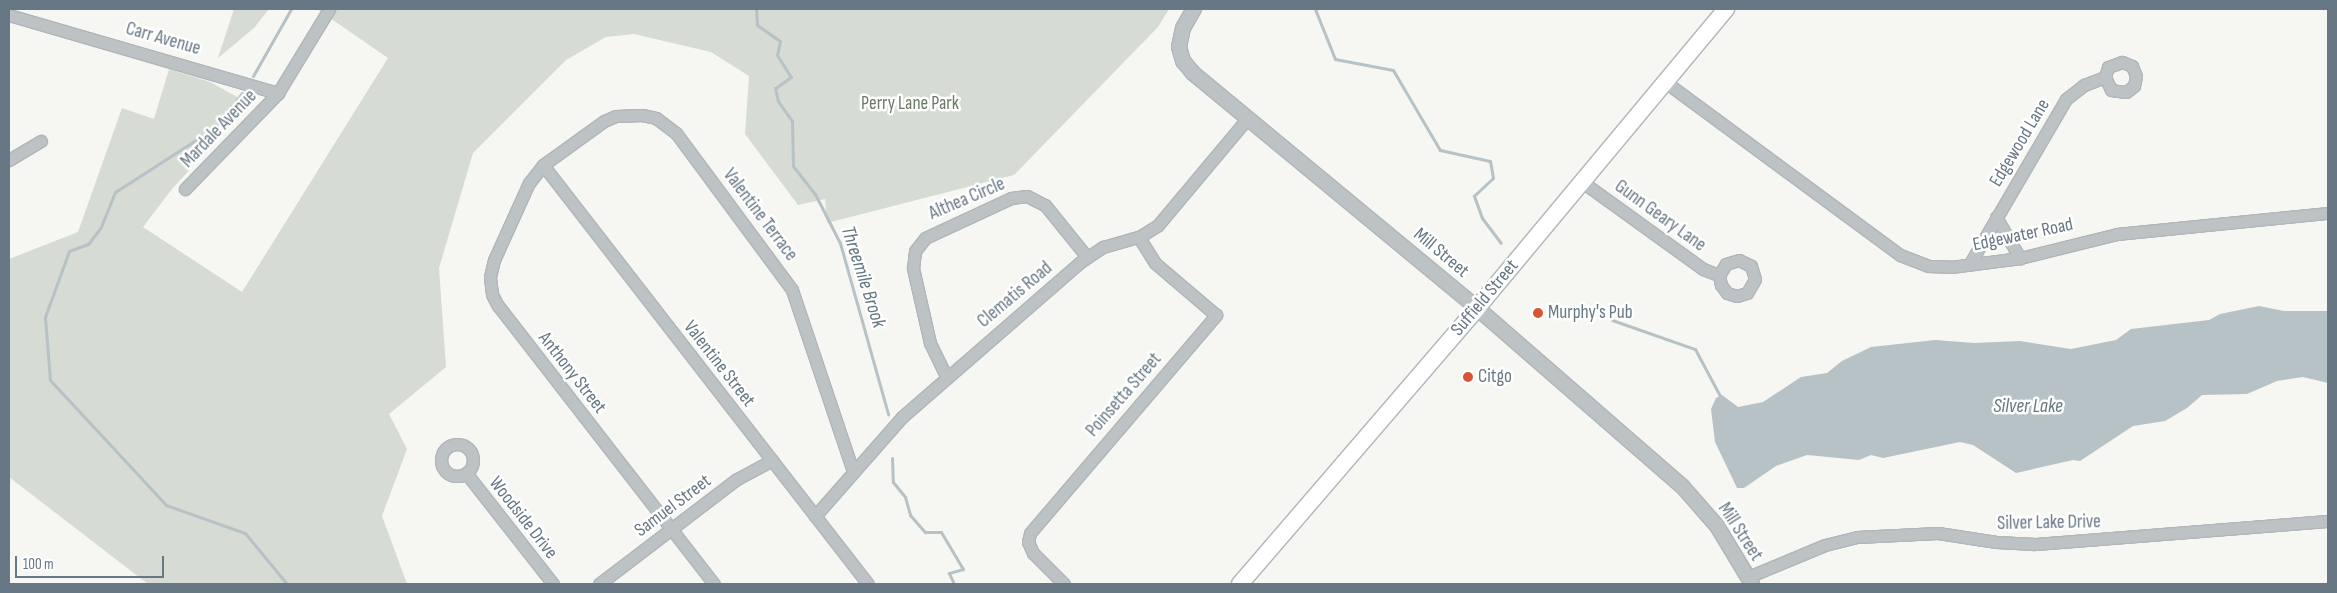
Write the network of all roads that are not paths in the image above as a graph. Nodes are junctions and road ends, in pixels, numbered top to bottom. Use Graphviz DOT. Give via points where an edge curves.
graph roads {
  1 [pos="329,9"];
  2 [pos="1194,9"];
  3 [pos="1726,9"];
  4 [pos="9,15"];
  5 [pos="2105,77"];
  6 [pos="1664,81"];
  7 [pos="278,93"];
  8 [pos="1247,119"];
  9 [pos="41,141"];
  10 [pos="9,160"];
  11 [pos="543,165"];
  12 [pos="1582,181"];
  13 [pos="185,189"];
  14 [pos="2328,213"];
  15 [pos="1996,217"];
  16 [pos="1139,237"];
  17 [pos="1087,257"];
  18 [pos="2020,258"];
  19 [pos="1969,265"];
  20 [pos="1719,275"];
  21 [pos="1477,308"];
  22 [pos="947,378"];
  23 [pos="772,460"];
  24 [pos="853,470"];
  25 [pos="466,473"];
  26 [pos="815,516"];
  27 [pos="2328,520"];
  28 [pos="671,529"];
  29 [pos="1750,581"];
  30 [pos="553,584"];
  31 [pos="599,584"];
  32 [pos="714,584"];
  33 [pos="868,584"];
  34 [pos="1064,584"];
  35 [pos="1240,584"];
  1 -- 7 [label="street, Mardale Avenue"];
  2 -- 8 [label="street, Mill Street" via="1183,28 1179,47 1183,60 1193,73"];
  3 -- 6 [label="main road, Suffield Street"];
  4 -- 7 [label="street, Carr Avenue"];
  5 -- 15 [label="street, Edgewood Lane" via="2084,85 2060,106"];
  6 -- 12 [label="main road, Suffield Street"];
  6 -- 19 [label="street, Edgewater Road" via="1900,255 1928,266"];
  7 -- 13 [label="street, Mardale Avenue"];
  8 -- 16 [label="street, Clematis Road" via="1158,225"];
  8 -- 21 [label="street, Mill Street"];
  9 -- 10 [label="street"];
  11 -- 23 [label="street, Valentine Street"];
  11 -- 24 [label="street, Valentine Terrace" via="604,120 616,116 635,114 656,118 676,133 792,290"];
  11 -- 28 [label="street, Anthony Street" via="529,183 494,260 490,277 492,294"];
  12 -- 20 [label="street, Gunn Geary Lane" via="1703,269"];
  12 -- 21 [label="main road, Suffield Street"];
  14 -- 18 [label="street, Edgewater Road" via="2117,234"];
  15 -- 18 [label="street, Edgewood Lane"];
  15 -- 19 [label="street, Edgewood Lane"];
  16 -- 17 [label="street, Clematis Road" via="1103,247"];
  16 -- 34 [label="street, Poinsetta Street" via="1155,262 1216,315 1030,533 1028,542 1033,553"];
  17 -- 22 [label="street, Clematis Road"];
  17 -- 22 [label="street, Althea Circle" via="1045,204 1027,196 1011,198 925,238 915,252 913,268 930,344"];
  18 -- 19 [label="street, Edgewater Road"];
  21 -- 29 [label="street, Mill Street" via="1682,486 1717,526"];
  21 -- 35 [label="main road, Suffield Street"];
  22 -- 24 [label="street, Clematis Road" via="902,417"];
  23 -- 26 [label="street, Valentine Street"];
  23 -- 28 [label="street, Samuel Street" via="743,475"];
  24 -- 26 [label="street, Clematis Road"];
  25 -- 30 [label="street, Woodside Drive"];
  26 -- 33 [label="street, Valentine Street"];
  27 -- 29 [label="street, Silver Lake Drive" via="2035,544 1938,533 1857,537 1811,550"];
  28 -- 31 [label="street, Samuel Street"];
  28 -- 32 [label="street, Anthony Street"];
}
